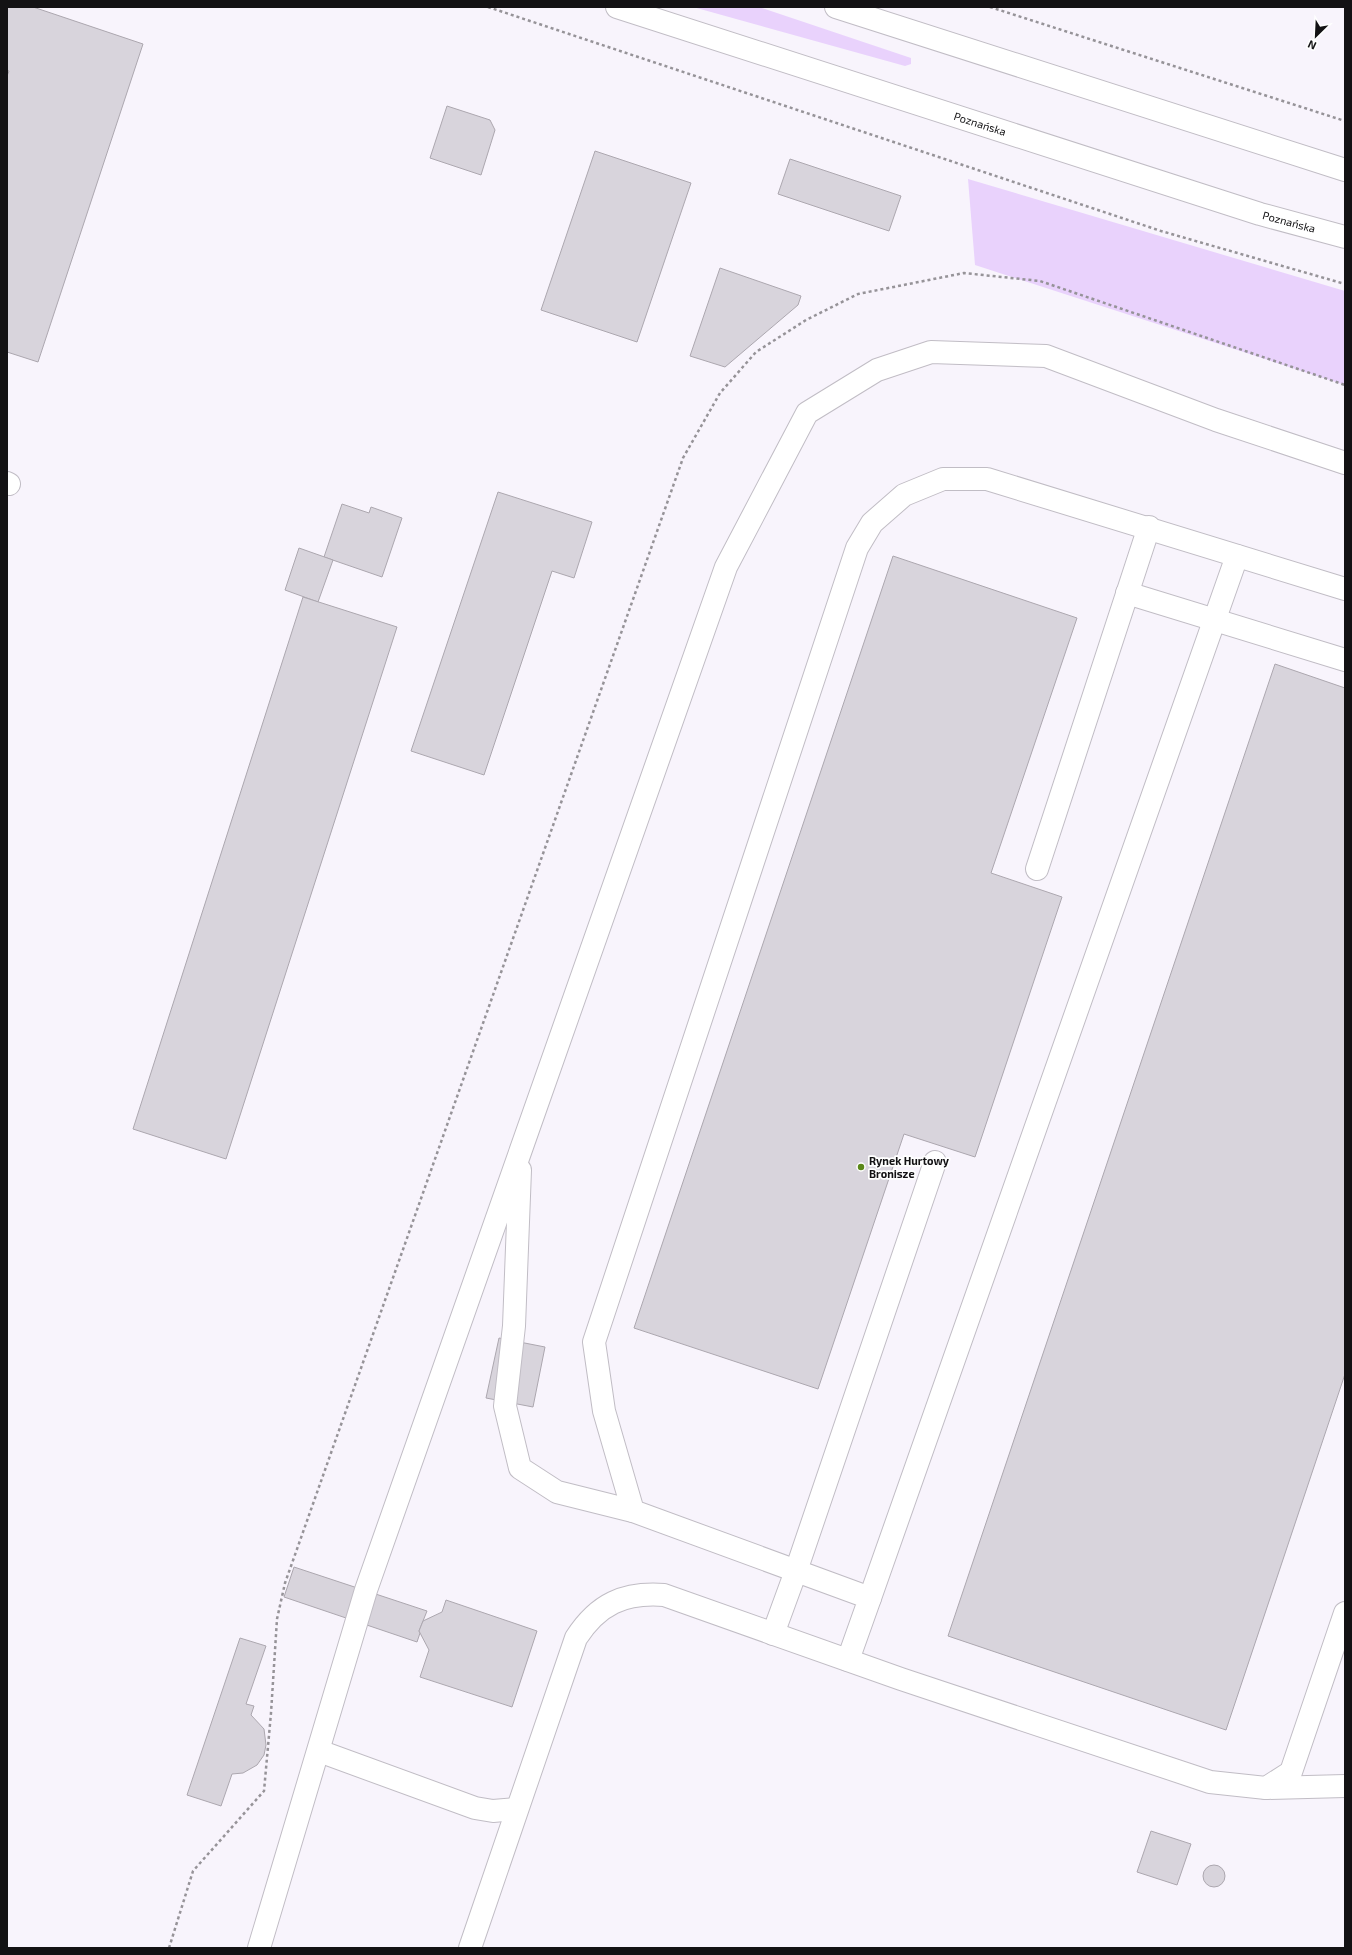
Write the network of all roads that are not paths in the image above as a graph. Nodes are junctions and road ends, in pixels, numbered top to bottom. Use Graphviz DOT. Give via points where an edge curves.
graph roads {
  1 [pos="617,7"];
  2 [pos="836,7"];
  3 [pos="1345,170"];
  4 [pos="1345,237"];
  5 [pos="1345,463"];
  6 [pos="1149,527"];
  7 [pos="1237,556"];
  8 [pos="1345,589"];
  9 [pos="1127,593"];
  10 [pos="1214,620"];
  11 [pos="1345,660"];
  12 [pos="1037,870"];
  13 [pos="521,1149"];
  14 [pos="935,1162"];
  15 [pos="633,1511"];
  16 [pos="796,1571"];
  17 [pos="870,1598"];
  18 [pos="1345,1613"];
  19 [pos="773,1634"];
  20 [pos="848,1660"];
  21 [pos="319,1751"];
  22 [pos="1345,1786"];
  23 [pos="1266,1788"];
  24 [pos="516,1809"];
  25 [pos="259,1948"];
  26 [pos="470,1948"];
  1 -- 4 [label="main road, Poznańska" via="1260,214"];
  2 -- 3 [label="main road"];
  5 -- 13 [label="main road" via="1216,420 1046,356 932,352 877,370 807,413 726,567"];
  6 -- 7 [label="main road"];
  6 -- 9 [label="main road"];
  6 -- 15 [label="main road" via="987,479 943,479 904,495 872,523 857,548 594,1342 604,1411"];
  7 -- 8 [label="main road"];
  7 -- 10 [label="main road"];
  9 -- 10 [label="main road"];
  9 -- 12 [label="main road"];
  10 -- 11 [label="main road"];
  10 -- 17 [label="main road"];
  13 -- 15 [label="main road" via="514,1326 506,1406 520,1468 557,1492"];
  13 -- 21 [label="main road" via="368,1584"];
  14 -- 16 [label="main road"];
  15 -- 16 [label="main road"];
  16 -- 17 [label="main road"];
  16 -- 19 [label="main road"];
  17 -- 20 [label="main road"];
  18 -- 23 [label="main road" via="1292,1772"];
  19 -- 20 [label="main road"];
  19 -- 24 [label="main road" via="664,1595 630,1596 609,1604 586,1624 576,1638"];
  20 -- 23 [label="main road" via="1210,1782"];
  21 -- 24 [label="main road" via="475,1808 492,1811"];
  21 -- 25 [label="main road"];
  22 -- 23 [label="main road"];
  24 -- 26 [label="main road"];
}
